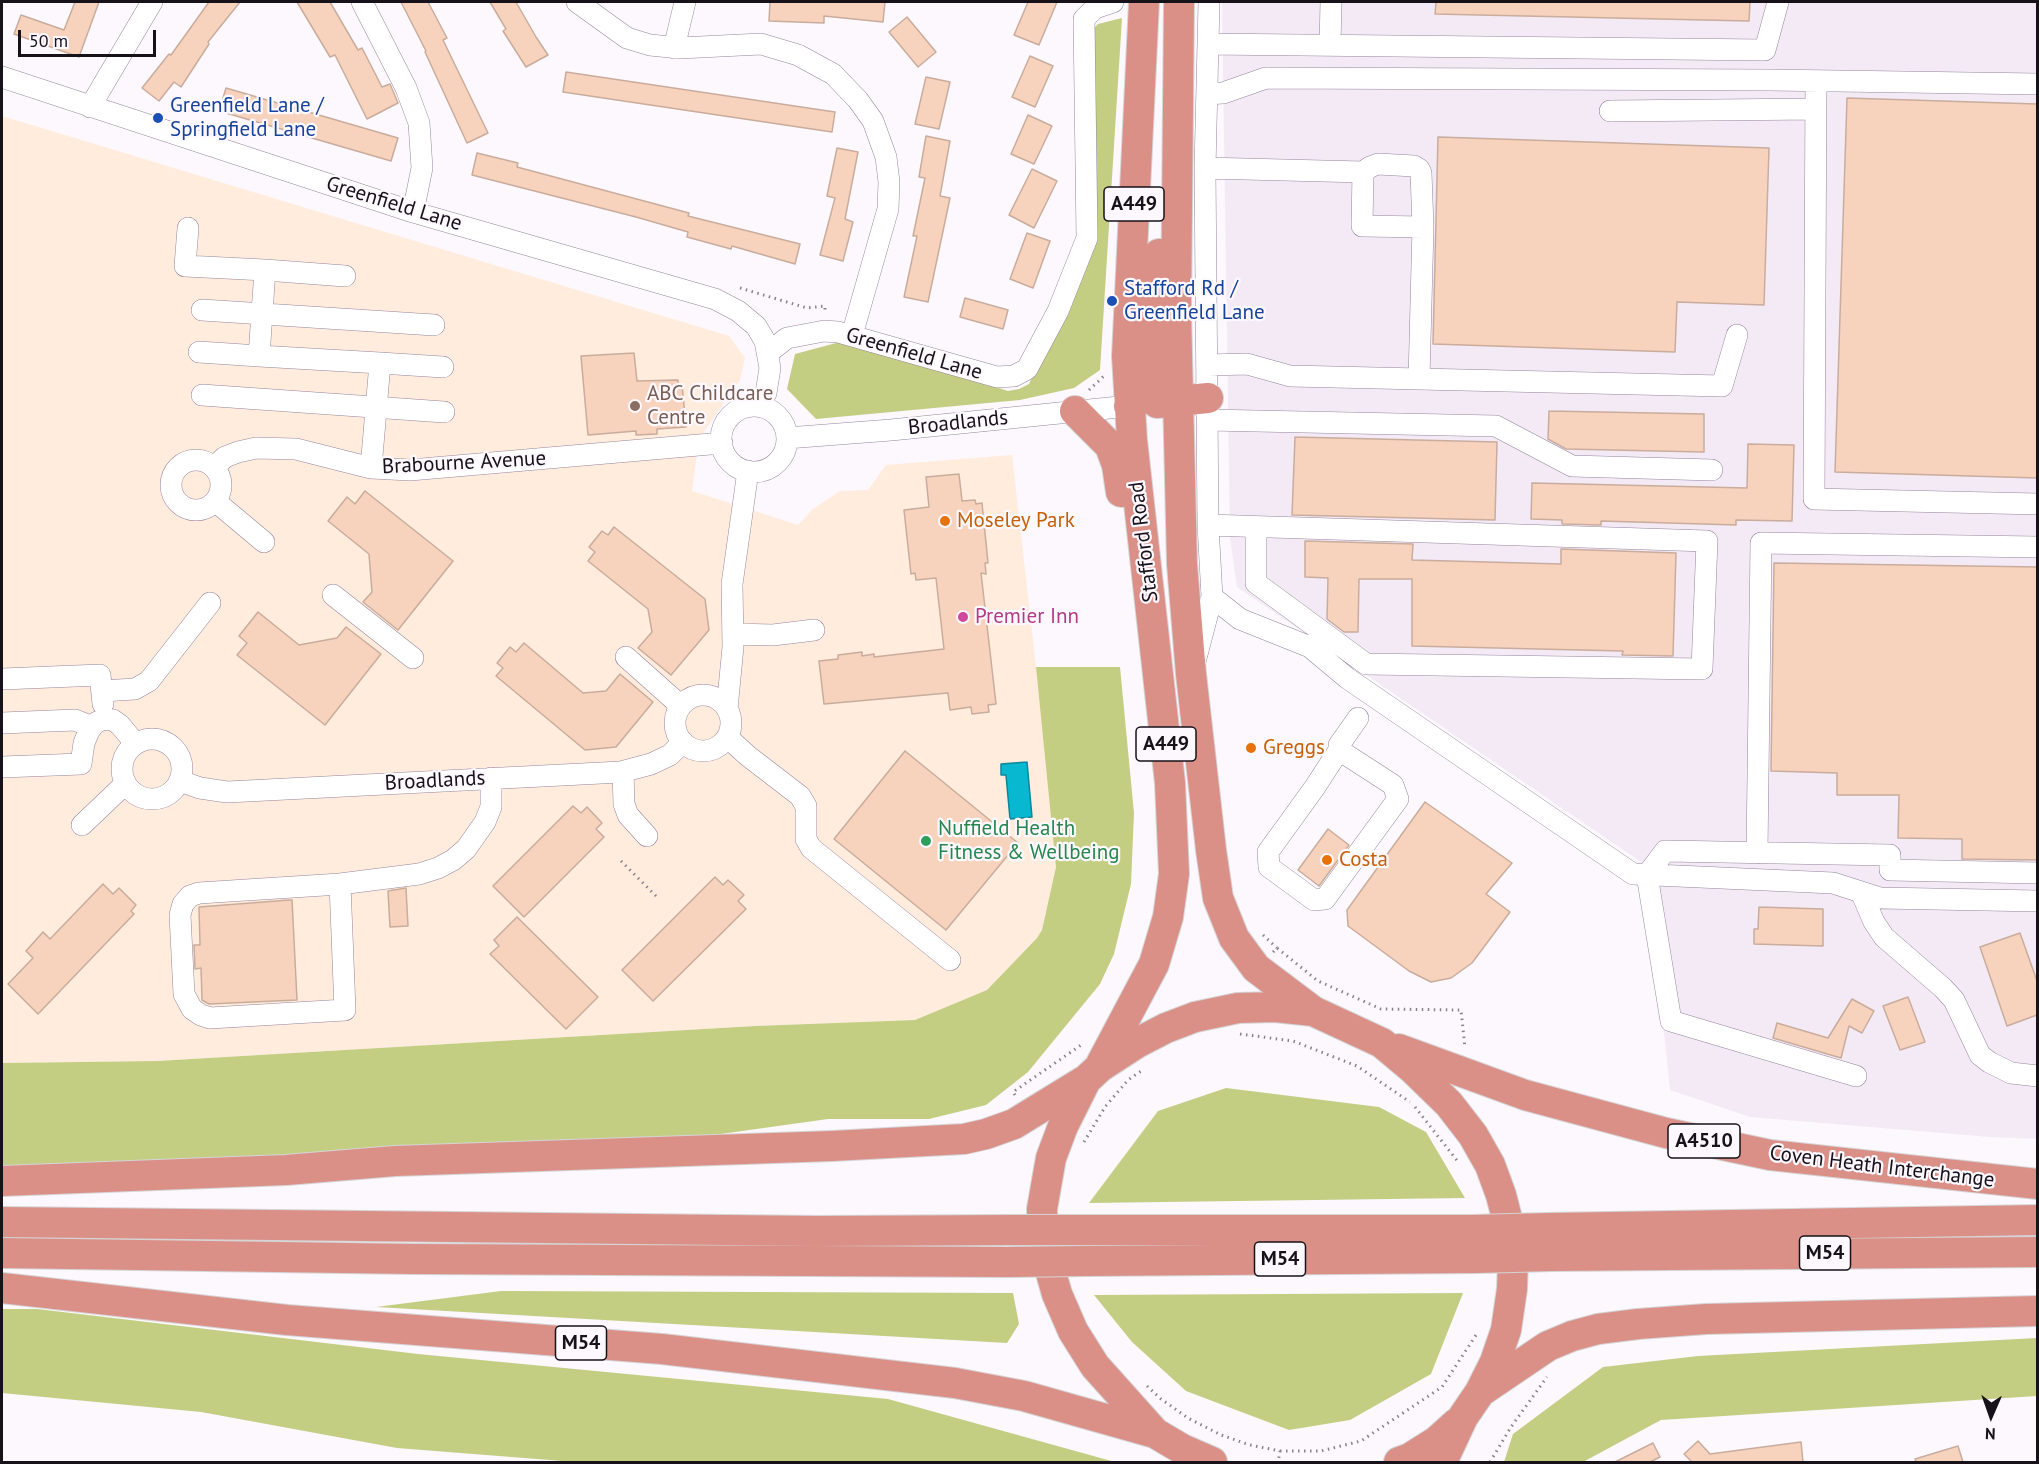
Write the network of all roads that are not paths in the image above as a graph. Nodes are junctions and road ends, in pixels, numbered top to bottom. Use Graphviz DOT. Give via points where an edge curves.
graph roads {
  1 [pos="152,2"];
  2 [pos="362,2"];
  3 [pos="577,2"];
  4 [pos="685,2"];
  5 [pos="1113,2"];
  6 [pos="1144,2"];
  7 [pos="1179,2"];
  8 [pos="1209,2"];
  9 [pos="1331,2"];
  10 [pos="1778,2"];
  11 [pos="1208,44"];
  12 [pos="1330,45"];
  13 [pos="674,48"];
  14 [pos="2,77"];
  15 [pos="1816,81"];
  16 [pos="2037,84"];
  17 [pos="1207,94"];
  18 [pos="90,107"];
  19 [pos="1816,109"];
  20 [pos="1610,111"];
  21 [pos="1191,166"];
  22 [pos="1363,172"];
  23 [pos="414,212"];
  24 [pos="1423,227"];
  25 [pos="188,228"];
  26 [pos="265,270"];
  27 [pos="345,276"];
  28 [pos="202,310"];
  29 [pos="262,314"];
  30 [pos="434,325"];
  31 [pos="852,335"];
  32 [pos="1737,335"];
  33 [pos="199,352"];
  34 [pos="769,352"];
  35 [pos="259,356"];
  36 [pos="380,363"];
  37 [pos="1207,365"];
  38 [pos="443,368"];
  39 [pos="1419,379"];
  40 [pos="202,395"];
  41 [pos="1177,401"];
  42 [pos="758,406"];
  43 [pos="1129,406"];
  44 [pos="377,407"];
  45 [pos="1208,409"];
  46 [pos="1076,411"];
  47 [pos="444,412"];
  48 [pos="787,438"];
  49 [pos="722,443"];
  50 [pos="214,467"];
  51 [pos="371,468"];
  52 [pos="1712,470"];
  53 [pos="748,471"];
  54 [pos="215,501"];
  55 [pos="2037,504"];
  56 [pos="1208,525"];
  57 [pos="1256,527"];
  58 [pos="264,542"];
  59 [pos="2037,547"];
  60 [pos="333,595"];
  61 [pos="1212,597"];
  62 [pos="210,603"];
  63 [pos="1154,629"];
  64 [pos="814,630"];
  65 [pos="733,634"];
  66 [pos="626,657"];
  67 [pos="413,658"];
  68 [pos="730,671"];
  69 [pos="1191,674"];
  70 [pos="2,679"];
  71 [pos="102,691"];
  72 [pos="690,701"];
  73 [pos="727,709"];
  74 [pos="1358,718"];
  75 [pos="2,723"];
  76 [pos="98,723"];
  77 [pos="727,737"];
  78 [pos="683,742"];
  79 [pos="135,743"];
  80 [pos="1339,750"];
  81 [pos="2,767"];
  82 [pos="623,772"];
  83 [pos="491,778"];
  84 [pos="180,781"];
  85 [pos="125,784"];
  86 [pos="81,825"];
  87 [pos="647,836"];
  88 [pos="1757,853"];
  89 [pos="2037,873"];
  90 [pos="1647,875"];
  91 [pos="340,884"];
  92 [pos="1861,892"];
  93 [pos="2037,901"];
  94 [pos="950,960"];
  95 [pos="1313,1011"];
  96 [pos="1382,1043"];
  97 [pos="1091,1062"];
  98 [pos="1856,1076"];
  99 [pos="2037,1076"];
  100 [pos="2,1181"];
  101 [pos="2037,1184"];
  102 [pos="2037,1220"];
  103 [pos="2,1222"];
  104 [pos="1550,1242"];
  105 [pos="1474,1244"];
  106 [pos="2037,1252"];
  107 [pos="2,1253"];
  108 [pos="2,1288"];
  109 [pos="2037,1311"];
  110 [pos="1480,1392"];
  111 [pos="1463,1417"];
  112 [pos="1155,1433"];
  113 [pos="1208,1462"];
  114 [pos="1399,1462"];
  115 [pos="1442,1462"];
  1 -- 18 [label="street"];
  2 -- 23 [label="street" via="406,88 419,123 422,168"];
  3 -- 13 [label="street" via="627,38"];
  4 -- 13 [label="street"];
  5 -- 31 [label="street, Greenfield Lane" via="1095,8 1084,19 1087,238 1058,311 1027,369 1014,376 997,377"];
  6 -- 43 [label="highway, Stafford Road / A449" via="1128,308"];
  7 -- 21 [label="highway, Stafford Road / A449"];
  8 -- 11 [label="street"];
  9 -- 12 [label="street"];
  10 -- 12 [label="street" via="1765,51"];
  11 -- 12 [label="street"];
  11 -- 17 [label="street"];
  13 -- 31 [label="street" via="761,44 798,55 833,74 873,121 886,157 888,209"];
  14 -- 18 [label="street, Greenfield Lane"];
  15 -- 16 [label="street"];
  15 -- 17 [label="street" via="1266,78 1223,93"];
  15 -- 19 [label="street"];
  17 -- 21 [label="street"];
  18 -- 23 [label="street, Greenfield Lane"];
  19 -- 20 [label="street"];
  19 -- 55 [label="street" via="1814,499"];
  21 -- 22 [label="street"];
  21 -- 37 [label="street"];
  21 -- 41 [label="highway, Stafford Road / A449"];
  21 -- 43 [label="highway" via="1161,231 1154,369 1144,393"];
  22 -- 24 [label="street" via="1362,226"];
  22 -- 24 [label="street" via="1378,164 1419,169"];
  23 -- 34 [label="street, Greenfield Lane" via="716,299 756,326"];
  24 -- 39 [label="street"];
  25 -- 26 [label="street" via="185,266"];
  26 -- 27 [label="street"];
  26 -- 29 [label="street"];
  28 -- 29 [label="street"];
  29 -- 30 [label="street"];
  29 -- 35 [label="street"];
  31 -- 34 [label="street, Greenfield Lane" via="824,331 787,338"];
  32 -- 39 [label="street" via="1722,386"];
  33 -- 35 [label="street"];
  34 -- 42 [label="street, Greenfield Lane" via="766,393"];
  35 -- 36 [label="street"];
  36 -- 38 [label="street"];
  36 -- 44 [label="street"];
  37 -- 39 [label="street" via="1247,364 1290,376"];
  37 -- 45 [label="street"];
  40 -- 44 [label="street"];
  41 -- 43 [label="highway"];
  41 -- 45 [label="highway"];
  41 -- 63 [label="highway" via="1162,423 1161,555"];
  41 -- 69 [label="highway, Stafford Road / A449" via="1182,564"];
  42 -- 48 [label="street" via="775,413 786,428"];
  42 -- 49 [label="street" via="748,406 731,416 725,423"];
  43 -- 46 [label="street, Broadlands"];
  43 -- 63 [label="highway, Stafford Road / A449"];
  44 -- 47 [label="street"];
  44 -- 51 [label="street"];
  45 -- 52 [label="street" via="1496,426 1572,466"];
  45 -- 56 [label="street"];
  46 -- 48 [label="street, Broadlands"];
  46 -- 63 [label="highway" via="1110,446 1118,465 1126,526"];
  48 -- 53 [label="street" via="783,456 776,464 758,472"];
  49 -- 51 [label="street, Brabourne Avenue" via="444,468"];
  49 -- 53 [label="street" via="730,461"];
  50 -- 51 [label="street, Brabourne Avenue" via="238,452 277,448"];
  50 -- 54 [label="street" via="220,480"];
  50 -- 54 [label="street" via="200,460 183,463 176,468 170,488 176,500 190,509 204,508"];
  53 -- 65 [label="street" via="732,584"];
  54 -- 58 [label="street"];
  56 -- 57 [label="street"];
  56 -- 61 [label="street"];
  57 -- 57 [label="street" via="1707,541 1702,669 1366,664 1256,583"];
  59 -- 88 [label="street" via="1761,543"];
  60 -- 67 [label="street"];
  61 -- 69 [label="street"];
  61 -- 90 [label="street" via="1240,619 1310,648 1347,678 1633,874"];
  62 -- 71 [label="street" via="149,681 135,689"];
  63 -- 97 [label="highway, Stafford Road / A449" via="1170,783 1173,873 1168,917 1154,964"];
  64 -- 65 [label="street"];
  65 -- 68 [label="street"];
  66 -- 72 [label="street"];
  68 -- 72 [label="street"];
  68 -- 73 [label="street"];
  69 -- 95 [label="highway, Stafford Road / A449" via="1216,889 1225,918 1256,968"];
  70 -- 71 [label="street" via="100,675"];
  71 -- 76 [label="street"];
  72 -- 73 [label="street" via="707,695 717,698"];
  72 -- 78 [label="street" via="675,719"];
  73 -- 77 [label="street" via="731,728"];
  74 -- 80 [label="street"];
  75 -- 76 [label="street"];
  76 -- 79 [label="street" via="113,720"];
  76 -- 81 [label="street" via="84,743 81,764"];
  77 -- 78 [label="street" via="707,750 697,750"];
  77 -- 94 [label="street" via="800,796 806,806 806,839 811,848"];
  78 -- 82 [label="street, Broadlands" via="670,755"];
  79 -- 84 [label="street" via="153,738 171,745 182,762"];
  79 -- 85 [label="street" via="123,757"];
  80 -- 80 [label="street" via="1268,852 1269,867 1314,900 1325,899 1398,799 1393,785"];
  82 -- 83 [label="street, Broadlands"];
  82 -- 87 [label="street" via="627,815"];
  83 -- 84 [label="street, Broadlands" via="227,792"];
  83 -- 91 [label="street" via="485,822 453,860 419,874"];
  84 -- 85 [label="street" via="167,795 148,799"];
  85 -- 86 [label="street"];
  88 -- 89 [label="street" via="1890,855 1890,870"];
  88 -- 90 [label="street" via="1665,851"];
  90 -- 92 [label="street" via="1833,883"];
  90 -- 98 [label="street" via="1671,1020"];
  91 -- 91 [label="street" via="345,1010 210,1018 192,1009 184,994 180,915 190,896"];
  92 -- 93 [label="street" via="1880,898"];
  92 -- 99 [label="street" via="1884,937 1954,999 1980,1055 2011,1073"];
  95 -- 96 [label="highway"];
  95 -- 97 [label="highway" via="1238,1008 1195,1017"];
  96 -- 101 [label="highway, Coven Heath Interchange / A4510" via="1525,1095 1666,1133 1770,1155"];
  96 -- 110 [label="highway" via="1449,1104 1473,1135 1501,1195 1509,1226 1512,1289 1506,1330"];
  97 -- 100 [label="highway" via="1026,1118 964,1140 395,1161 286,1170"];
  97 -- 112 [label="highway, Stafford Road" via="1051,1158 1042,1209 1043,1245 1073,1331 1095,1366"];
  102 -- 104 [label="highway, M54"];
  103 -- 105 [label="highway, M54, bridge" via="782,1231 1086,1230"];
  104 -- 105 [label="highway, M54, bridge"];
  104 -- 106 [label="highway, M54"];
  105 -- 107 [label="highway, M54, bridge" via="1010,1262"];
  108 -- 112 [label="highway, M54" via="287,1320 662,1349 955,1383 1024,1396"];
  109 -- 110 [label="highway" via="1706,1319 1598,1329 1548,1346"];
  110 -- 111 [label="highway"];
  111 -- 114 [label="highway" via="1437,1441"];
  111 -- 115 [label="highway"];
  112 -- 113 [label="highway"];
}
